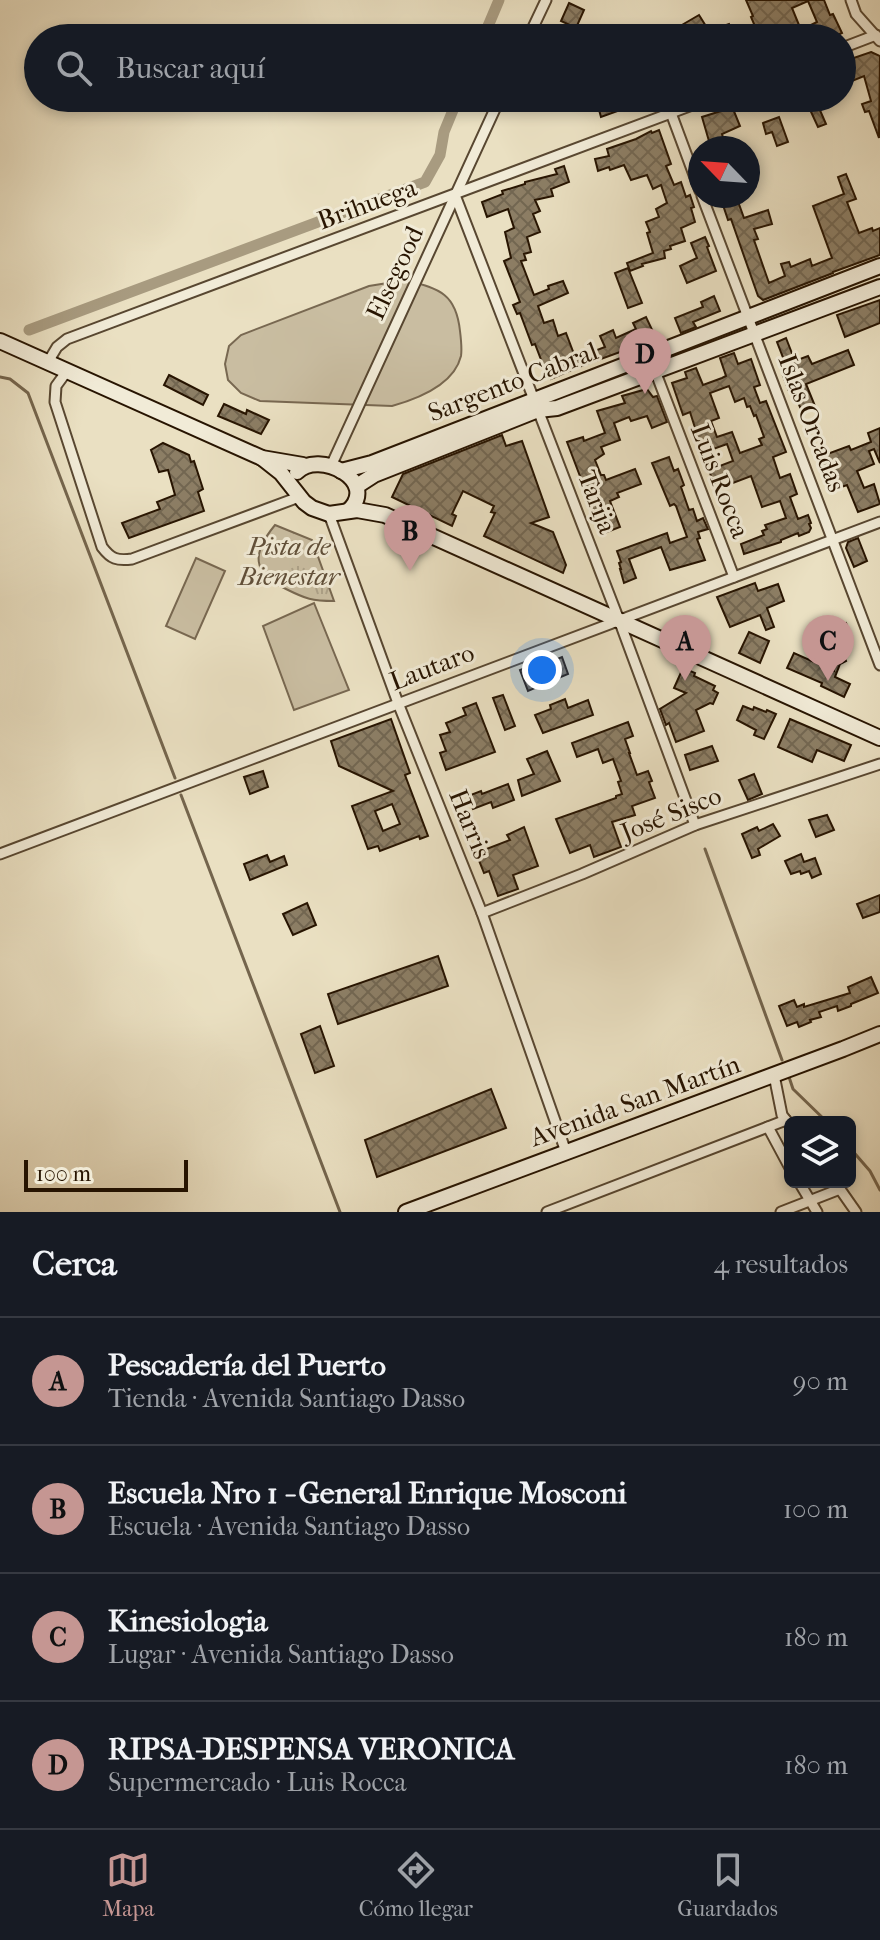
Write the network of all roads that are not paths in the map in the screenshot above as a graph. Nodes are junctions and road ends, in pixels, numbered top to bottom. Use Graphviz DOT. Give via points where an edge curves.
graph roads {
  1 [pos="546,0"];
  2 [pos="851,0"];
  3 [pos="535,24"];
  4 [pos="878,37"];
  5 [pos="856,44"];
  6 [pos="494,112"];
  7 [pos="671,113"];
  8 [pos="688,158"];
  9 [pos="455,195"];
  10 [pos="707,208"];
  11 [pos="880,266"];
  12 [pos="880,287"];
  13 [pos="748,317"];
  14 [pos="754,334"];
  15 [pos="0,341"];
  16 [pos="649,355"];
  17 [pos="48,362"];
  18 [pos="67,371"];
  19 [pos="655,371"];
  20 [pos="536,405"];
  21 [pos="262,458"];
  22 [pos="303,465"];
  23 [pos="336,469"];
  24 [pos="358,489"];
  25 [pos="297,493"];
  26 [pos="348,511"];
  27 [pos="329,514"];
  28 [pos="385,515"];
  29 [pos="880,522"];
  30 [pos="833,540"];
  31 [pos="734,577"];
  32 [pos="619,620"];
  33 [pos="880,665"];
  34 [pos="398,703"];
  35 [pos="880,738"];
  36 [pos="880,764"];
  37 [pos="695,825"];
  38 [pos="0,854"];
  39 [pos="482,913"];
  40 [pos="880,1034"];
  41 [pos="774,1075"];
  42 [pos="784,1118"];
  43 [pos="784,1124"];
  44 [pos="768,1127"];
  45 [pos="566,1152"];
  46 [pos="784,1157"];
  47 [pos="802,1188"];
  48 [pos="834,1188"];
  49 [pos="839,1188"];
  50 [pos="810,1201"];
  51 [pos="406,1212"];
  52 [pos="547,1212"];
  53 [pos="781,1212"];
  54 [pos="817,1212"];
  55 [pos="856,1212"];
  1 -- 3 [label="street"];
  2 -- 4 [label="street" via="856,14"];
  4 -- 5 [label="street"];
  6 -- 9 [label="street, Elsegood"];
  7 -- 8 [label="street, Islas Orcadas"];
  7 -- 9 [label="street, Brihuega"];
  9 -- 17 [label="street, Brihuega" via="67,339"];
  9 -- 20 [label="street, Tarija"];
  9 -- 23 [label="street, Elsegood"];
  10 -- 13 [label="street, Islas Orcadas"];
  11 -- 13 [label="street, Sargento Cabral"];
  12 -- 14 [label="street, Sargento Cabral"];
  13 -- 14 [label="street, Islas Orcadas"];
  13 -- 16 [label="street, Sargento Cabral"];
  14 -- 19 [label="street, Sargento Cabral"];
  14 -- 30 [label="street, Islas Orcadas"];
  15 -- 17 [label="street"];
  16 -- 19 [label="street, Luis Rocca"];
  16 -- 20 [label="street, Sargento Cabral"];
  17 -- 18 [label="street"];
  18 -- 21 [label="street"];
  18 -- 25 [label="street" via="56,386 55,402 102,547 110,557 132,559"];
  19 -- 20 [label="street, Sargento Cabral" via="557,408"];
  19 -- 31 [label="street, Luis Rocca"];
  20 -- 23 [label="street, Sargento Cabral" via="372,463"];
  20 -- 24 [label="street, Sargento Cabral" via="374,475"];
  20 -- 32 [label="street, Tarija"];
  21 -- 22 [label="street"];
  21 -- 25 [label="street"];
  22 -- 23 [label="street"];
  22 -- 25 [label="street" via="294,476"];
  23 -- 24 [label="street"];
  24 -- 26 [label="street"];
  24 -- 28 [label="street"];
  25 -- 27 [label="street" via="312,508"];
  26 -- 27 [label="street"];
  26 -- 28 [label="street"];
  27 -- 34 [label="street, Harris"];
  28 -- 32 [label="street"];
  29 -- 30 [label="street, Lautaro"];
  30 -- 31 [label="street, Lautaro"];
  30 -- 33 [label="street, Islas Orcadas"];
  31 -- 32 [label="street, Lautaro"];
  32 -- 34 [label="street, Lautaro"];
  32 -- 35 [label="street"];
  32 -- 37 [label="street, Tarija"];
  34 -- 38 [label="street, Lautaro"];
  34 -- 39 [label="street, Harris"];
  36 -- 37 [label="street, José Sisco"];
  37 -- 39 [label="street, José Sisco"];
  39 -- 45 [label="street, Harris"];
  40 -- 41 [label="street, Avenida San Martín"];
  41 -- 42 [label="street"];
  41 -- 45 [label="street, Avenida San Martín"];
  43 -- 44 [label="street"];
  44 -- 46 [label="street"];
  44 -- 52 [label="street"];
  45 -- 51 [label="street, Avenida San Martín"];
  47 -- 50 [label="street"];
  48 -- 50 [label="street"];
  49 -- 55 [label="street"];
  50 -- 53 [label="street"];
  50 -- 54 [label="street"];
}
